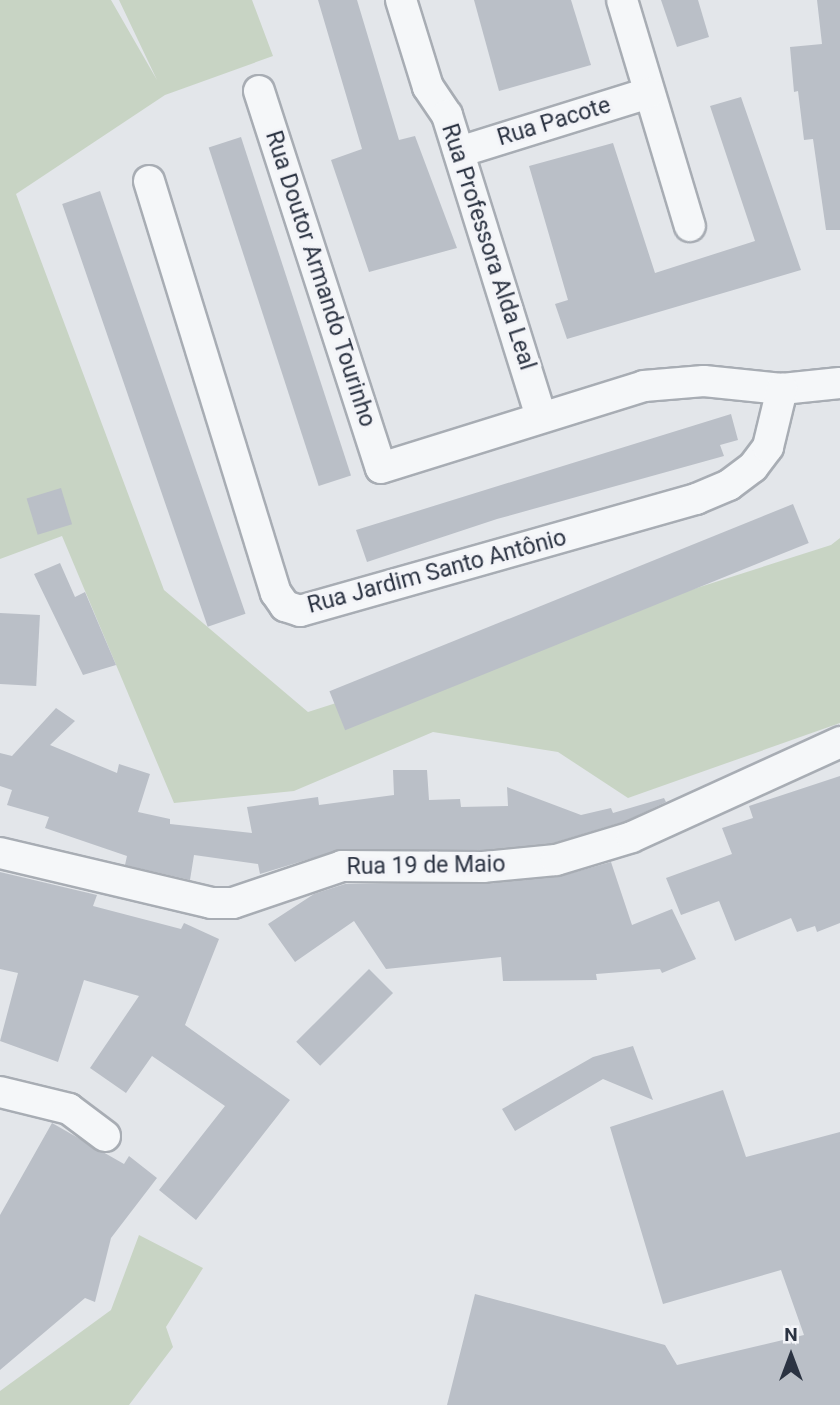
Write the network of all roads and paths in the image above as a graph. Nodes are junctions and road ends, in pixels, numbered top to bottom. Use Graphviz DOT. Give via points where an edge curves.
graph roads {
  1 [pos="401,0"];
  2 [pos="622,0"];
  3 [pos="259,91"];
  4 [pos="649,93"];
  5 [pos="458,152"];
  6 [pos="149,181"];
  7 [pos="690,226"];
  8 [pos="840,383"];
  9 [pos="782,389"];
  10 [pos="541,417"];
  11 [pos="840,742"];
  12 [pos="0,853"];
  13 [pos="0,1093"];
  14 [pos="105,1136"];
  1 -- 5 [label="street, Rua Professora Alda Leal" via="428,87 447,115"];
  2 -- 4 [label="street"];
  3 -- 10 [label="street, Rua Doutor Armando Tourinho" via="381,468"];
  4 -- 5 [label="street, Rua Pacote"];
  4 -- 7 [label="street"];
  5 -- 10 [label="street, Rua Professora Alda Leal"];
  6 -- 9 [label="street, Rua Jardim Santo Antônio" via="276,593 285,606 300,611 729,485 753,467 768,447"];
  8 -- 9 [label="street"];
  9 -- 10 [label="street" via="675,381"];
  11 -- 12 [label="street, Rua 19 de Maio" via="632,837 556,860 483,867 342,866 233,903 211,903"];
  13 -- 14 [label="street" via="69,1109"];
}
